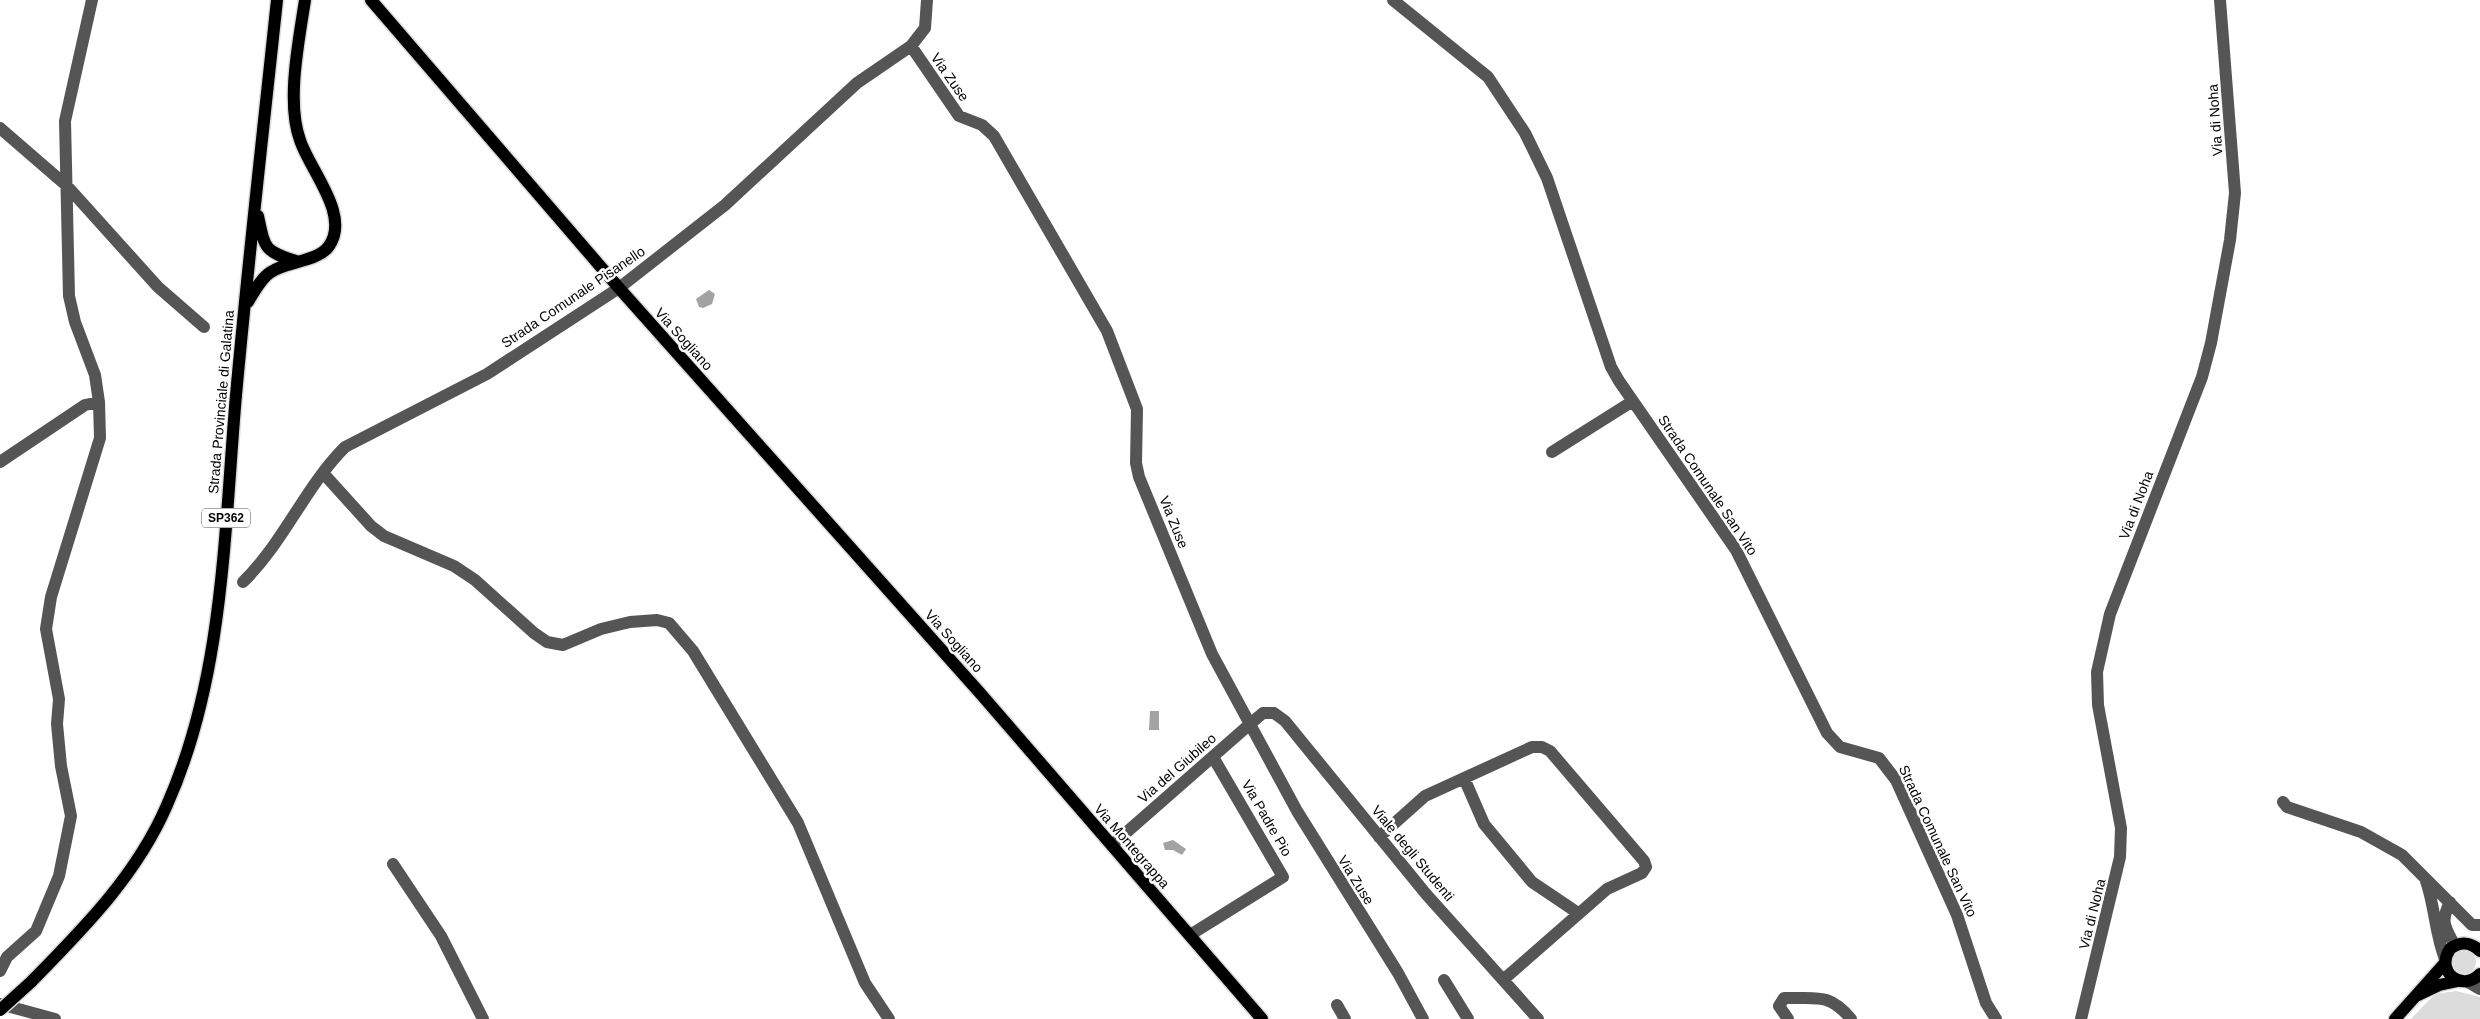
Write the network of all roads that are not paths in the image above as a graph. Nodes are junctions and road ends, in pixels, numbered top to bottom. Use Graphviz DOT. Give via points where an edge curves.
graph roads {
  1 [pos="92,0"];
  2 [pos="277,0"];
  3 [pos="305,0"];
  4 [pos="371,0"];
  5 [pos="927,0"];
  6 [pos="1393,0"];
  7 [pos="2220,0"];
  8 [pos="911,46"];
  9 [pos="0,128"];
  10 [pos="67,186"];
  11 [pos="256,204"];
  12 [pos="296,261"];
  13 [pos="619,288"];
  14 [pos="245,306"];
  15 [pos="204,327"];
  16 [pos="1633,401"];
  17 [pos="99,402"];
  18 [pos="1552,452"];
  19 [pos="0,462"];
  20 [pos="323,473"];
  21 [pos="244,582"];
  22 [pos="980,693"];
  23 [pos="1263,713"];
  24 [pos="1250,724"];
  25 [pos="1213,757"];
  26 [pos="1464,778"];
  27 [pos="2283,802"];
  28 [pos="1379,837"];
  29 [pos="1112,846"];
  30 [pos="393,864"];
  31 [pos="2425,876"];
  32 [pos="2450,902"];
  33 [pos="1578,914"];
  34 [pos="2480,926"];
  35 [pos="1190,936"];
  36 [pos="2480,937"];
  37 [pos="2468,944"];
  38 [pos="2455,946"];
  39 [pos="2480,951"];
  40 [pos="2445,961"];
  41 [pos="0,971"];
  42 [pos="2480,974"];
  43 [pos="1444,980"];
  44 [pos="1503,980"];
  45 [pos="2463,982"];
  46 [pos="2480,989"];
  47 [pos="2416,996"];
  48 [pos="1337,1005"];
  49 [pos="1,1008"];
  50 [pos="55,1019"];
  51 [pos="483,1019"];
  52 [pos="889,1019"];
  53 [pos="1262,1019"];
  54 [pos="1345,1019"];
  55 [pos="1423,1019"];
  56 [pos="1468,1019"];
  57 [pos="1538,1019"];
  58 [pos="1788,1019"];
  59 [pos="1851,1019"];
  60 [pos="1996,1019"];
  61 [pos="2081,1019"];
  62 [pos="2395,1019"];
  1 -- 10 [label="street" via="65,120"];
  2 -- 11 [label="main road, Strada Provinciale di Galatina / SP362"];
  3 -- 12 [label="main road" via="295,68 295,118 299,140 330,201 336,225 329,246 316,257"];
  4 -- 13 [label="main road, Via Sogliano"];
  5 -- 8 [label="street, Strada Comunale Pisanello" via="925,28"];
  6 -- 16 [label="street, Strada Comunale San Vito" via="1488,77 1525,133 1547,178 1611,367"];
  7 -- 61 [label="street, Via di Noha" via="2235,192 2230,240 2202,377 2110,614 2102,644 2097,672 2098,705 2120,828 2120,857"];
  8 -- 13 [label="street, Strada Comunale Pisanello" via="858,82 725,205"];
  8 -- 24 [label="street, Via Zuse" via="959,116 982,125 994,136 1107,331 1137,409 1136,463 1139,476 1212,654"];
  9 -- 10 [label="street"];
  10 -- 15 [label="street" via="158,287"];
  10 -- 17 [label="street" via="69,296 74,322 95,376"];
  11 -- 12 [label="main road" via="263,240 272,253"];
  11 -- 14 [label="main road, Strada Provinciale di Galatina / SP362"];
  12 -- 14 [label="main road" via="270,272"];
  13 -- 20 [label="street, Strada Comunale Pisanello" via="487,374 345,447"];
  13 -- 22 [label="main road, Via Sogliano"];
  14 -- 49 [label="main road, Strada Provinciale di Galatina / SP362, bridge" via="217,617 208,679 188,751 167,807 131,870 92,919"];
  16 -- 18 [label="street"];
  16 -- 60 [label="street, Strada Comunale San Vito" via="1736,550 1827,733 1840,747 1879,758 1896,780 1957,915 1986,1003"];
  17 -- 19 [label="street" via="85,406"];
  17 -- 41 [label="street" via="100,438 51,597 46,629 59,699 57,724 61,766 71,816 60,876 36,932 7,957"];
  20 -- 21 [label="street, Strada Comunale Pisanello" via="279,540"];
  20 -- 52 [label="street" via="384,536 454,566 547,642 564,645 601,629 630,622 657,620 669,624 693,651 798,823 865,983"];
  22 -- 29 [label="main road, Via Montegrappa"];
  23 -- 24 [label="street, Via del Giubileo"];
  23 -- 28 [label="street, Viale degli Studenti" via="1274,713 1285,721"];
  24 -- 25 [label="street, Via del Giubileo"];
  24 -- 55 [label="street, Via Zuse" via="1297,811"];
  25 -- 29 [label="street, Via del Giubileo"];
  25 -- 35 [label="street, Via Padre Pio" via="1284,877"];
  26 -- 28 [label="street" via="1425,796"];
  26 -- 33 [label="street" via="1484,824 1532,882"];
  26 -- 33 [label="street" via="1532,747 1542,747 1550,751 1644,861 1646,868 1642,873 1607,889"];
  27 -- 31 [label="street" via="2287,807 2361,832 2402,855"];
  28 -- 44 [label="street, Viale degli Studenti"];
  29 -- 35 [label="main road, Via Montegrappa"];
  30 -- 51 [label="street" via="442,936"];
  31 -- 32 [label="street"];
  31 -- 40 [label="street" via="2434,902 2438,939"];
  32 -- 34 [label="street" via="2472,925"];
  32 -- 38 [label="street" via="2443,923"];
  33 -- 44 [label="street"];
  35 -- 53 [label="main road, Via Montegrappa"];
  36 -- 37 [label="main road"];
  37 -- 38 [label="main road"];
  37 -- 39 [label="main road"];
  38 -- 40 [label="main road"];
  40 -- 45 [label="main road" via="2448,974"];
  40 -- 47 [label="main road"];
  42 -- 45 [label="main road"];
  43 -- 56 [label="street"];
  44 -- 57 [label="street, Viale degli Studenti"];
  45 -- 46 [label="street"];
  45 -- 47 [label="main road" via="2439,985"];
  47 -- 62 [label="main road"];
  48 -- 54 [label="street"];
  49 -- 50 [label="street"];
  58 -- 59 [label="street" via="1779,1006 1784,998 1830,999"];
}
